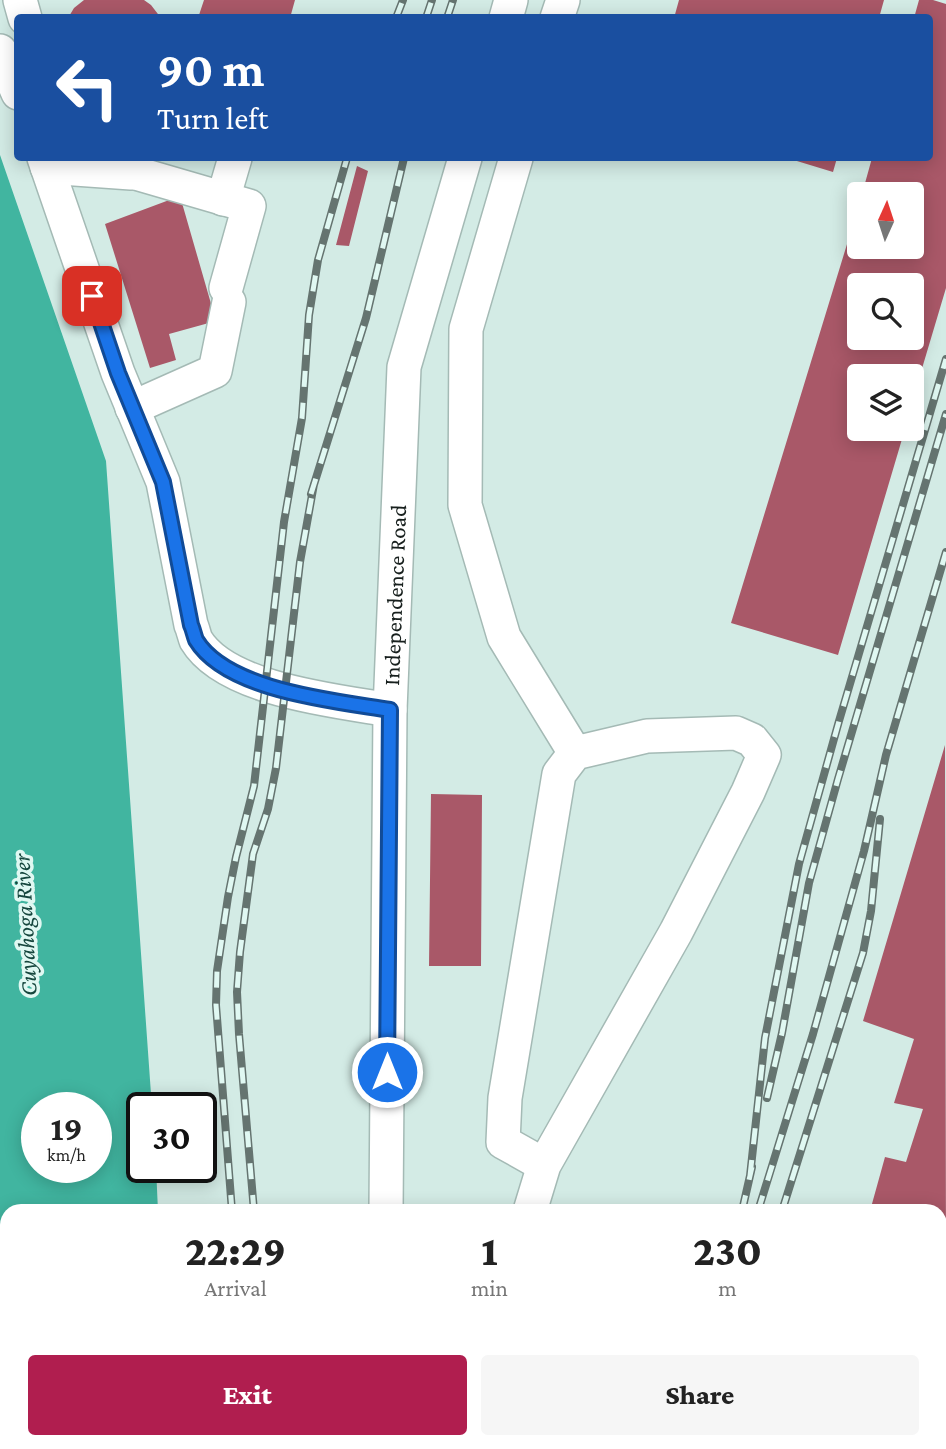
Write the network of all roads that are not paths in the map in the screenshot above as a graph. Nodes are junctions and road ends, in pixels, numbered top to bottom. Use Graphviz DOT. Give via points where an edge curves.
graph roads {
  1 [pos="0,51"];
  2 [pos="14,84"];
  3 [pos="234,161"];
  4 [pos="464,161"];
  5 [pos="515,161"];
  6 [pos="46,162"];
  7 [pos="223,199"];
  8 [pos="132,408"];
  9 [pos="390,710"];
  10 [pos="575,753"];
  11 [pos="544,1165"];
  12 [pos="386,1204"];
  13 [pos="532,1204"];
  1 -- 2 [label="street"];
  3 -- 7 [label="street"];
  4 -- 9 [label="street, Independence Road" via="404,366"];
  5 -- 10 [label="street" via="466,329 465,505 503,637"];
  6 -- 7 [label="street" via="135,174"];
  6 -- 8 [label="street"];
  7 -- 8 [label="street" via="249,206 215,371"];
  8 -- 9 [label="street" via="163,482 191,625 203,648 227,669 285,692"];
  9 -- 12 [label="street, Independence Road"];
  10 -- 11 [label="street" via="559,774 505,1098 503,1142"];
  10 -- 11 [label="street" via="647,736 736,733 752,740 764,755 676,932"];
  11 -- 13 [label="street"];
}
